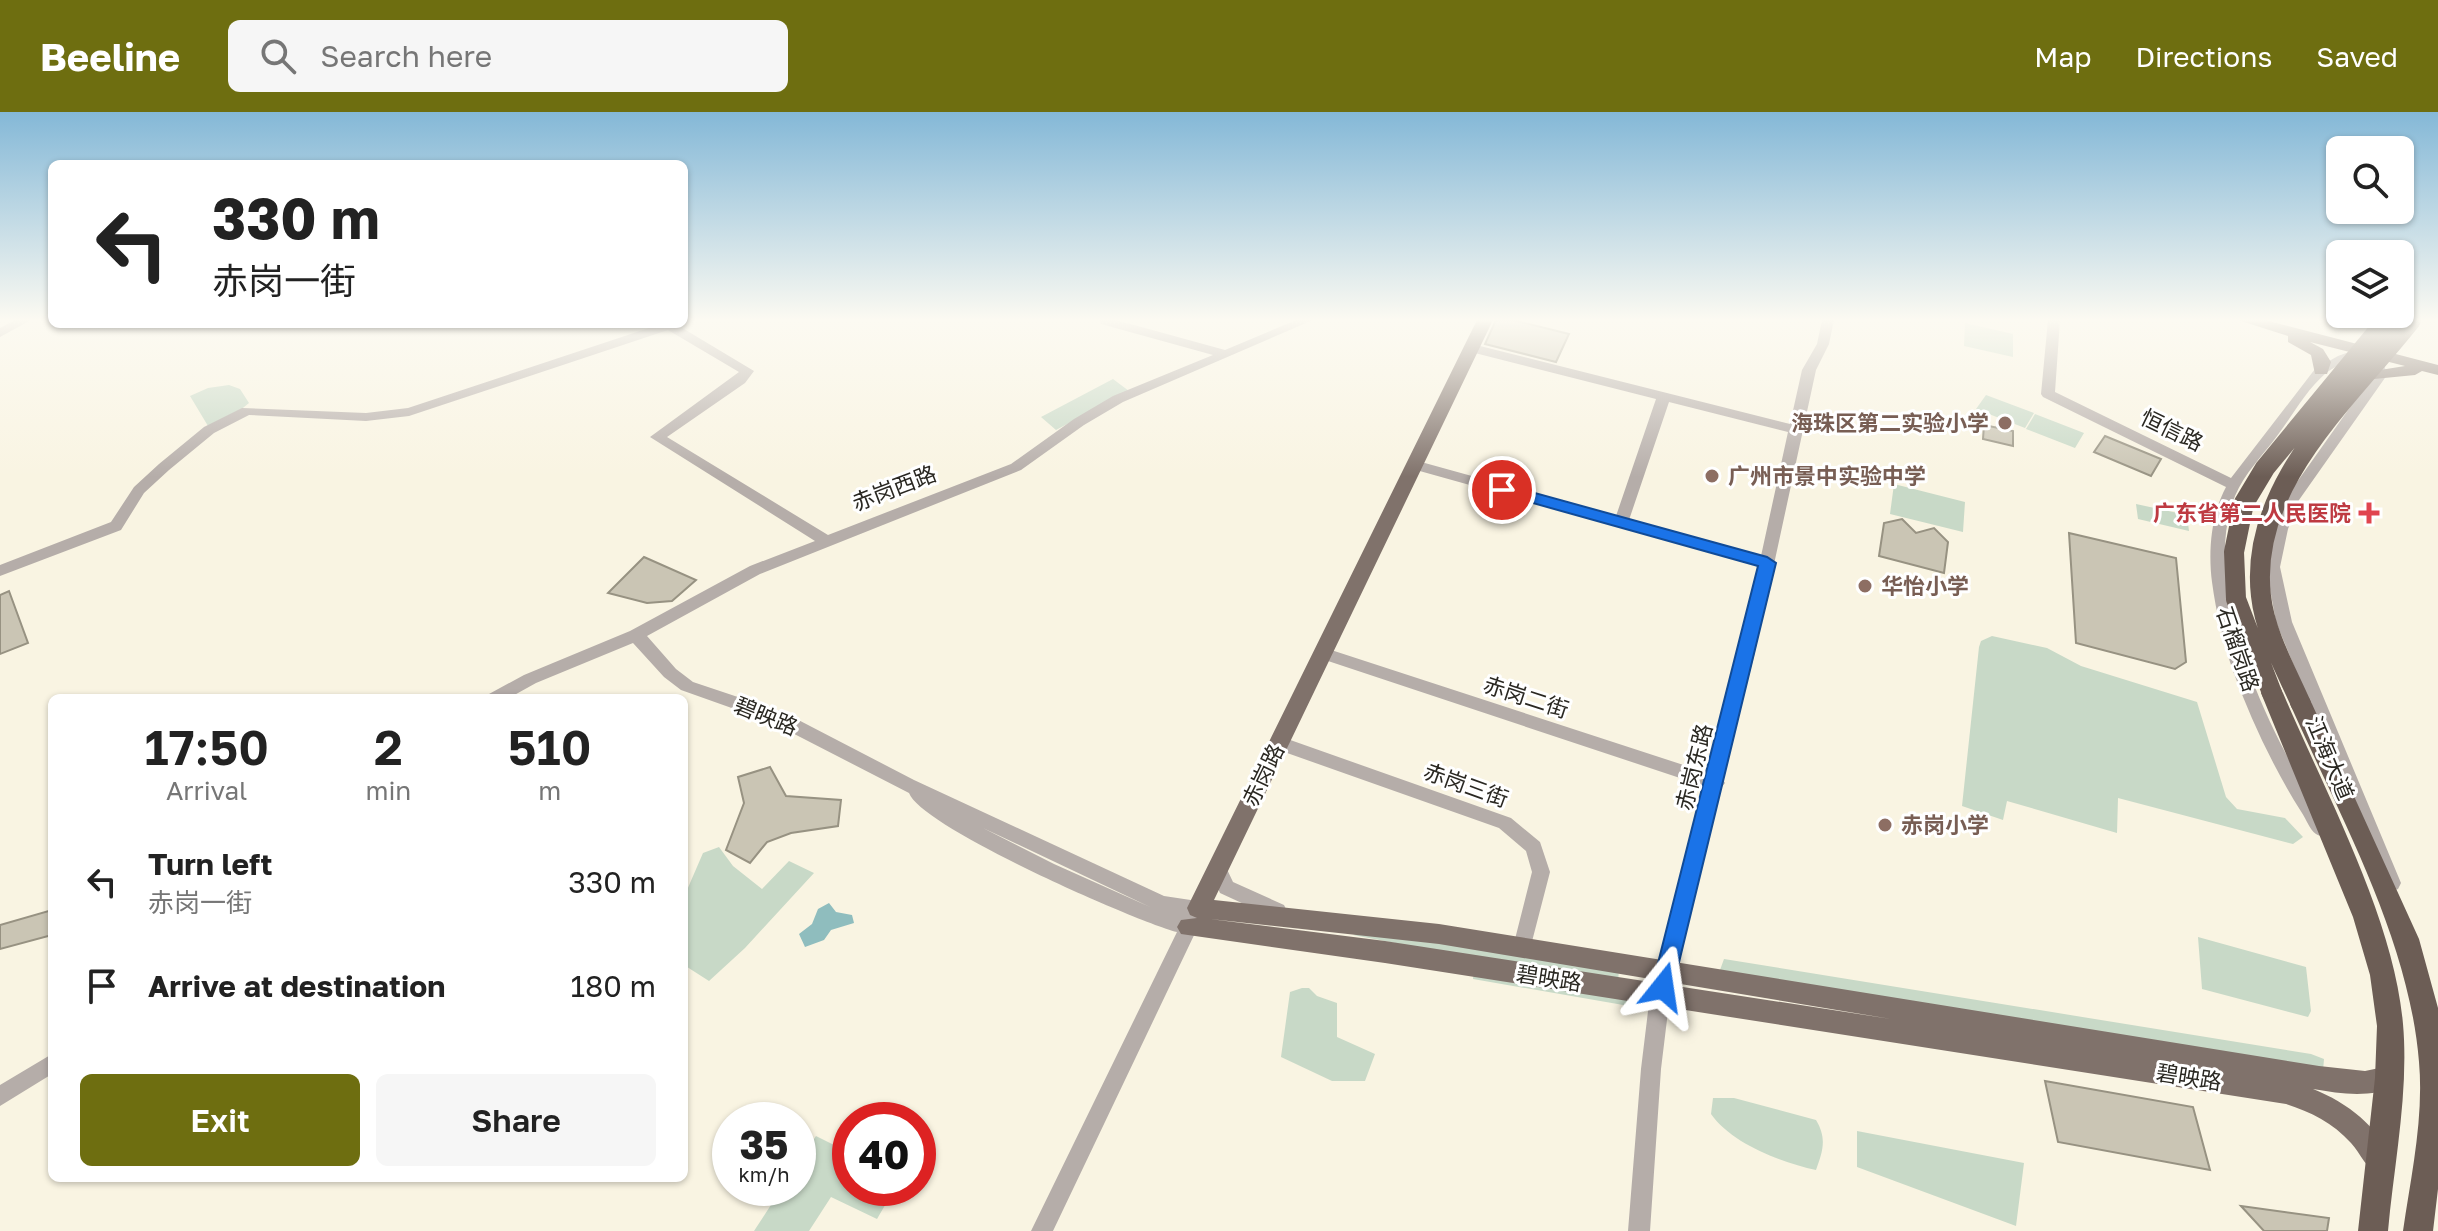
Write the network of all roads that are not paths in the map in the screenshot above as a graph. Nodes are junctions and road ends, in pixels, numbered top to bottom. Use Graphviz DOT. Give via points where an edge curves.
graph roads {
  1 [pos="533,372"];
  2 [pos="746,372"];
  3 [pos="1181,372"];
  4 [pos="1460,372"];
  5 [pos="1569,372"];
  6 [pos="1809,372"];
  7 [pos="2050,372"];
  8 [pos="2319,372"];
  9 [pos="2352,372"];
  10 [pos="2358,372"];
  11 [pos="2393,372"];
  12 [pos="2380,375"];
  13 [pos="1664,396"];
  14 [pos="2282,421"];
  15 [pos="1797,430"];
  16 [pos="2335,442"];
  17 [pos="2256,454"];
  18 [pos="1414,465"];
  19 [pos="2310,476"];
  20 [pos="2234,485"];
  21 [pos="1621,522"];
  22 [pos="826,541"];
  23 [pos="1767,563"];
  24 [pos="0,571"];
  25 [pos="636,635"];
  26 [pos="1322,653"];
  27 [pos="502,694"];
  28 [pos="1279,743"];
  29 [pos="1716,783"];
  30 [pos="2339,853"];
  31 [pos="1218,868"];
  32 [pos="1194,918"];
  33 [pos="1298,918"];
  34 [pos="2406,939"];
  35 [pos="1522,947"];
  36 [pos="1663,983"];
  37 [pos="48,1066"];
  38 [pos="2435,1066"];
  39 [pos="2389,1078"];
  40 [pos="0,1096"];
  41 [pos="2383,1167"];
  42 [pos="1042,1231"];
  43 [pos="1639,1231"];
  44 [pos="2373,1231"];
  45 [pos="2418,1231"];
  1 -- 24 [label="street" via="456,399 377,417 247,411 209,430 164,467 139,490 116,526"];
  2 -- 22 [label="street" via="657,437"];
  3 -- 22 [label="street, 赤岗西路" via="1091,414 1016,467"];
  4 -- 18 [label="main road, 赤岗路"];
  5 -- 13 [label="street"];
  6 -- 15 [label="street, 赤岗东路"];
  7 -- 20 [label="street, 恒信路" via="2048,394"];
  8 -- 14 [label="street, 石榴岗路"];
  9 -- 30 [label="highway, 江海大道, bridge" via="2265,468 2244,503 2234,552 2236,599"];
  10 -- 34 [label="highway, 江海大道, bridge" via="2284,484 2261,535 2259,573 2266,618"];
  11 -- 12 [label="main road"];
  12 -- 16 [label="street"];
  13 -- 15 [label="street"];
  13 -- 21 [label="street"];
  14 -- 16 [label="street" via="2301,440"];
  14 -- 17 [label="street, 石榴岗路"];
  15 -- 23 [label="street, 赤岗东路"];
  16 -- 19 [label="street"];
  17 -- 19 [label="street" via="2289,459"];
  17 -- 20 [label="street, 石榴岗路"];
  18 -- 21 [label="street"];
  18 -- 26 [label="main road, 赤岗路"];
  19 -- 34 [label="street" via="2292,499 2281,529 2273,567 2277,592 2294,650 2390,876"];
  20 -- 30 [label="street, 石榴岗路" via="2222,516 2218,554 2230,635 2284,770"];
  21 -- 23 [label="street"];
  22 -- 25 [label="street, 赤岗西路" via="728,583"];
  23 -- 29 [label="street, 赤岗东路"];
  25 -- 27 [label="street, 赤岗西路"];
  25 -- 32 [label="street, 碧映路" via="687,686 777,717 908,785 942,815 1142,912"];
  26 -- 28 [label="main road, 赤岗路"];
  26 -- 29 [label="street, 赤岗二街"];
  28 -- 31 [label="main road, 赤岗路"];
  28 -- 35 [label="street, 赤岗三街" via="1505,823 1534,847 1541,872"];
  29 -- 36 [label="street, 赤岗东路"];
  30 -- 39 [label="highway, 江海大道" via="2383,975 2390,1026"];
  31 -- 32 [label="main road, 赤岗路"];
  31 -- 33 [label="street" via="1221,880 1237,895"];
  32 -- 33 [label="main road, 碧映路"];
  32 -- 36 [label="main road, 碧映路" via="1287,938"];
  32 -- 42 [label="street, 赤岗路"];
  33 -- 35 [label="main road, 碧映路"];
  34 -- 38 [label="highway, 江海大道"];
  35 -- 36 [label="main road, 碧映路"];
  36 -- 39 [label="main road, 碧映路" via="2295,1074 2365,1083"];
  36 -- 41 [label="main road, 碧映路" via="2286,1092 2313,1099 2352,1123"];
  36 -- 43 [label="street, 赤岗东路"];
  37 -- 40 [label="street"];
  38 -- 45 [label="highway, 江海大道"];
  39 -- 41 [label="highway, 江海大道"];
  41 -- 44 [label="highway, 江海大道"];
}
